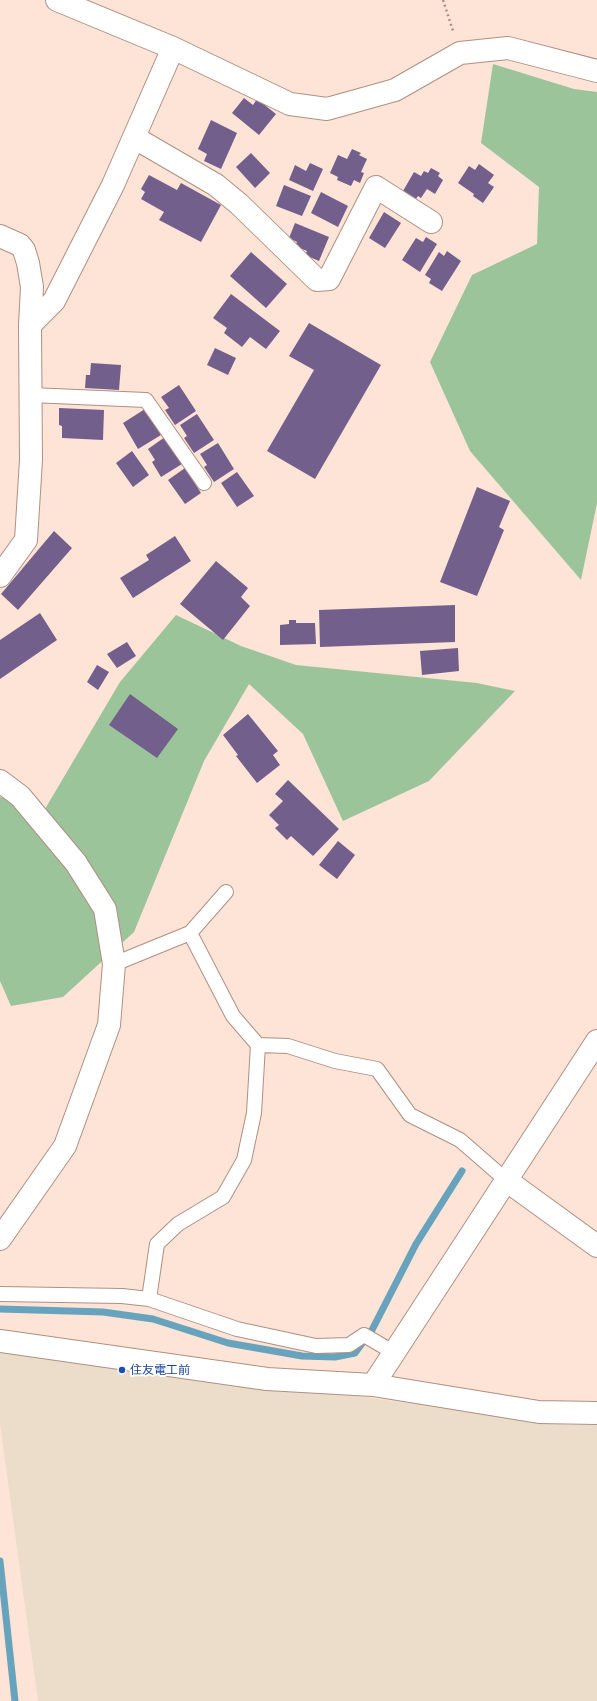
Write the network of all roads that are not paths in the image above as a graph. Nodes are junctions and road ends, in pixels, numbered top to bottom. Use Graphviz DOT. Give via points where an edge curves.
graph roads {
  1 [pos="57,0"];
  2 [pos="173,48"];
  3 [pos="597,71"];
  4 [pos="135,138"];
  5 [pos="431,222"];
  6 [pos="0,236"];
  7 [pos="30,325"];
  8 [pos="31,396"];
  9 [pos="204,482"];
  10 [pos="0,576"];
  11 [pos="0,781"];
  12 [pos="226,892"];
  13 [pos="190,933"];
  14 [pos="114,964"];
  15 [pos="597,1041"];
  16 [pos="258,1045"];
  17 [pos="506,1180"];
  18 [pos="0,1239"];
  19 [pos="597,1246"];
  20 [pos="0,1294"];
  21 [pos="149,1299"];
  22 [pos="7,1342"];
  23 [pos="393,1352"];
  24 [pos="373,1385"];
  25 [pos="597,1413"];
  1 -- 2 [label="street"];
  2 -- 3 [label="street" via="290,104 327,109 395,90 460,53 508,48"];
  2 -- 4 [label="street"];
  4 -- 5 [label="street" via="216,185 317,280 329,279 376,187"];
  4 -- 7 [label="street" via="54,301"];
  6 -- 7 [label="street" via="20,245 24,250 32,287"];
  7 -- 8 [label="street"];
  8 -- 9 [label="lane" via="146,400"];
  8 -- 10 [label="street" via="31,460 26,540"];
  11 -- 14 [label="street" via="20,796 76,863 105,909"];
  12 -- 13 [label="lane"];
  13 -- 14 [label="lane"];
  13 -- 16 [label="lane" via="233,1016"];
  14 -- 18 [label="street" via="109,1025 65,1146"];
  15 -- 17 [label="street"];
  16 -- 17 [label="lane" via="288,1046 335,1061 378,1069 410,1115 460,1140"];
  16 -- 21 [label="lane" via="254,1113 244,1160 223,1197 178,1224 158,1244"];
  17 -- 19 [label="street"];
  17 -- 23 [label="street"];
  20 -- 21 [label="lane" via="122,1296"];
  21 -- 23 [label="lane" via="237,1329 316,1346 348,1345 364,1335"];
  22 -- 24 [label="street" via="267,1379"];
  23 -- 24 [label="street"];
  24 -- 25 [label="street" via="539,1412"];
}
